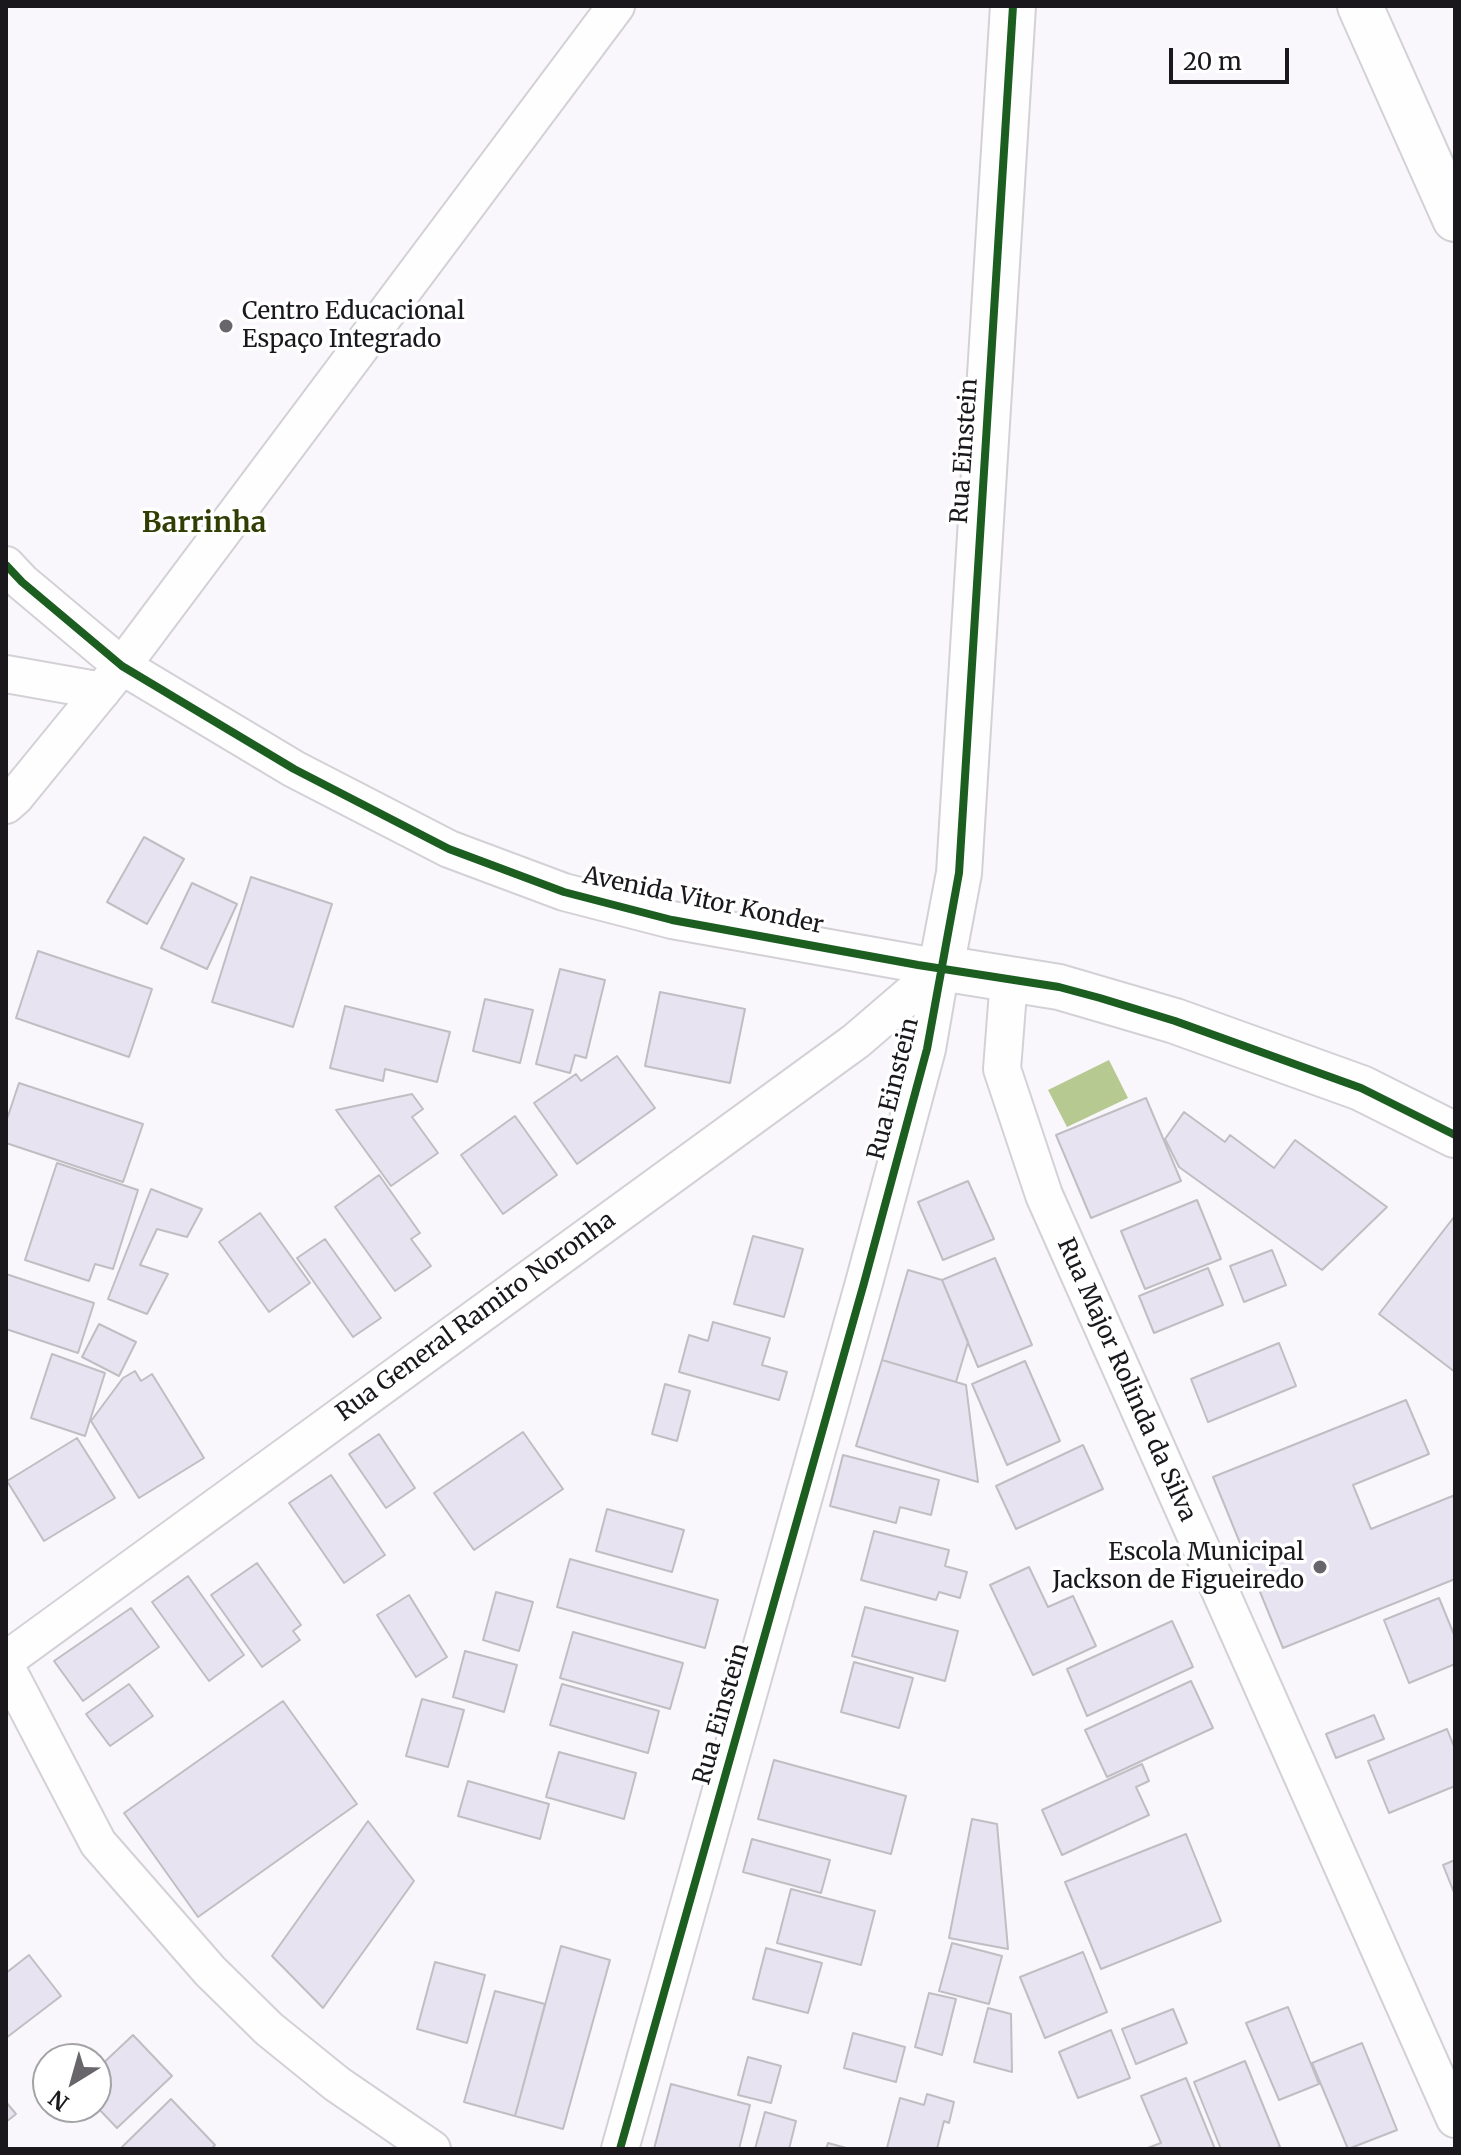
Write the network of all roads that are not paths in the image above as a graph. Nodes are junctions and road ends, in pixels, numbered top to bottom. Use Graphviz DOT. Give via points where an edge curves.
graph roads {
  1 [pos="616,6"];
  2 [pos="1013,6"];
  3 [pos="1360,6"];
  4 [pos="1455,219"];
  5 [pos="6,565"];
  6 [pos="6,674"];
  7 [pos="112,679"];
  8 [pos="9,811"];
  9 [pos="941,968"];
  10 [pos="1009,979"];
  11 [pos="1455,1135"];
  12 [pos="6,1660"];
  13 [pos="6,1667"];
  14 [pos="1455,2119"];
  15 [pos="432,2149"];
  16 [pos="620,2149"];
  1 -- 7 [label="street"];
  2 -- 9 [label="street, Rua Einstein" via="959,873"];
  3 -- 4 [label="street"];
  5 -- 7 [label="street, Avenida Vitor Konder"];
  6 -- 7 [label="street"];
  7 -- 8 [label="street"];
  7 -- 9 [label="street, Avenida Vitor Konder" via="435,842 564,892 672,920"];
  9 -- 10 [label="street, Avenida Vitor Konder"];
  9 -- 12 [label="street, Rua General Ramiro Noronha" via="856,1041"];
  9 -- 16 [label="street, Rua Einstein" via="927,1049 864,1283"];
  10 -- 11 [label="street, Avenida Vitor Konder" via="1059,987 1175,1021 1361,1088"];
  10 -- 14 [label="street, Rua Major Rolinda da Silva" via="1002,1069 1044,1195"];
  13 -- 15 [label="street" via="98,1843 210,1971 269,2029 337,2084"];
}
